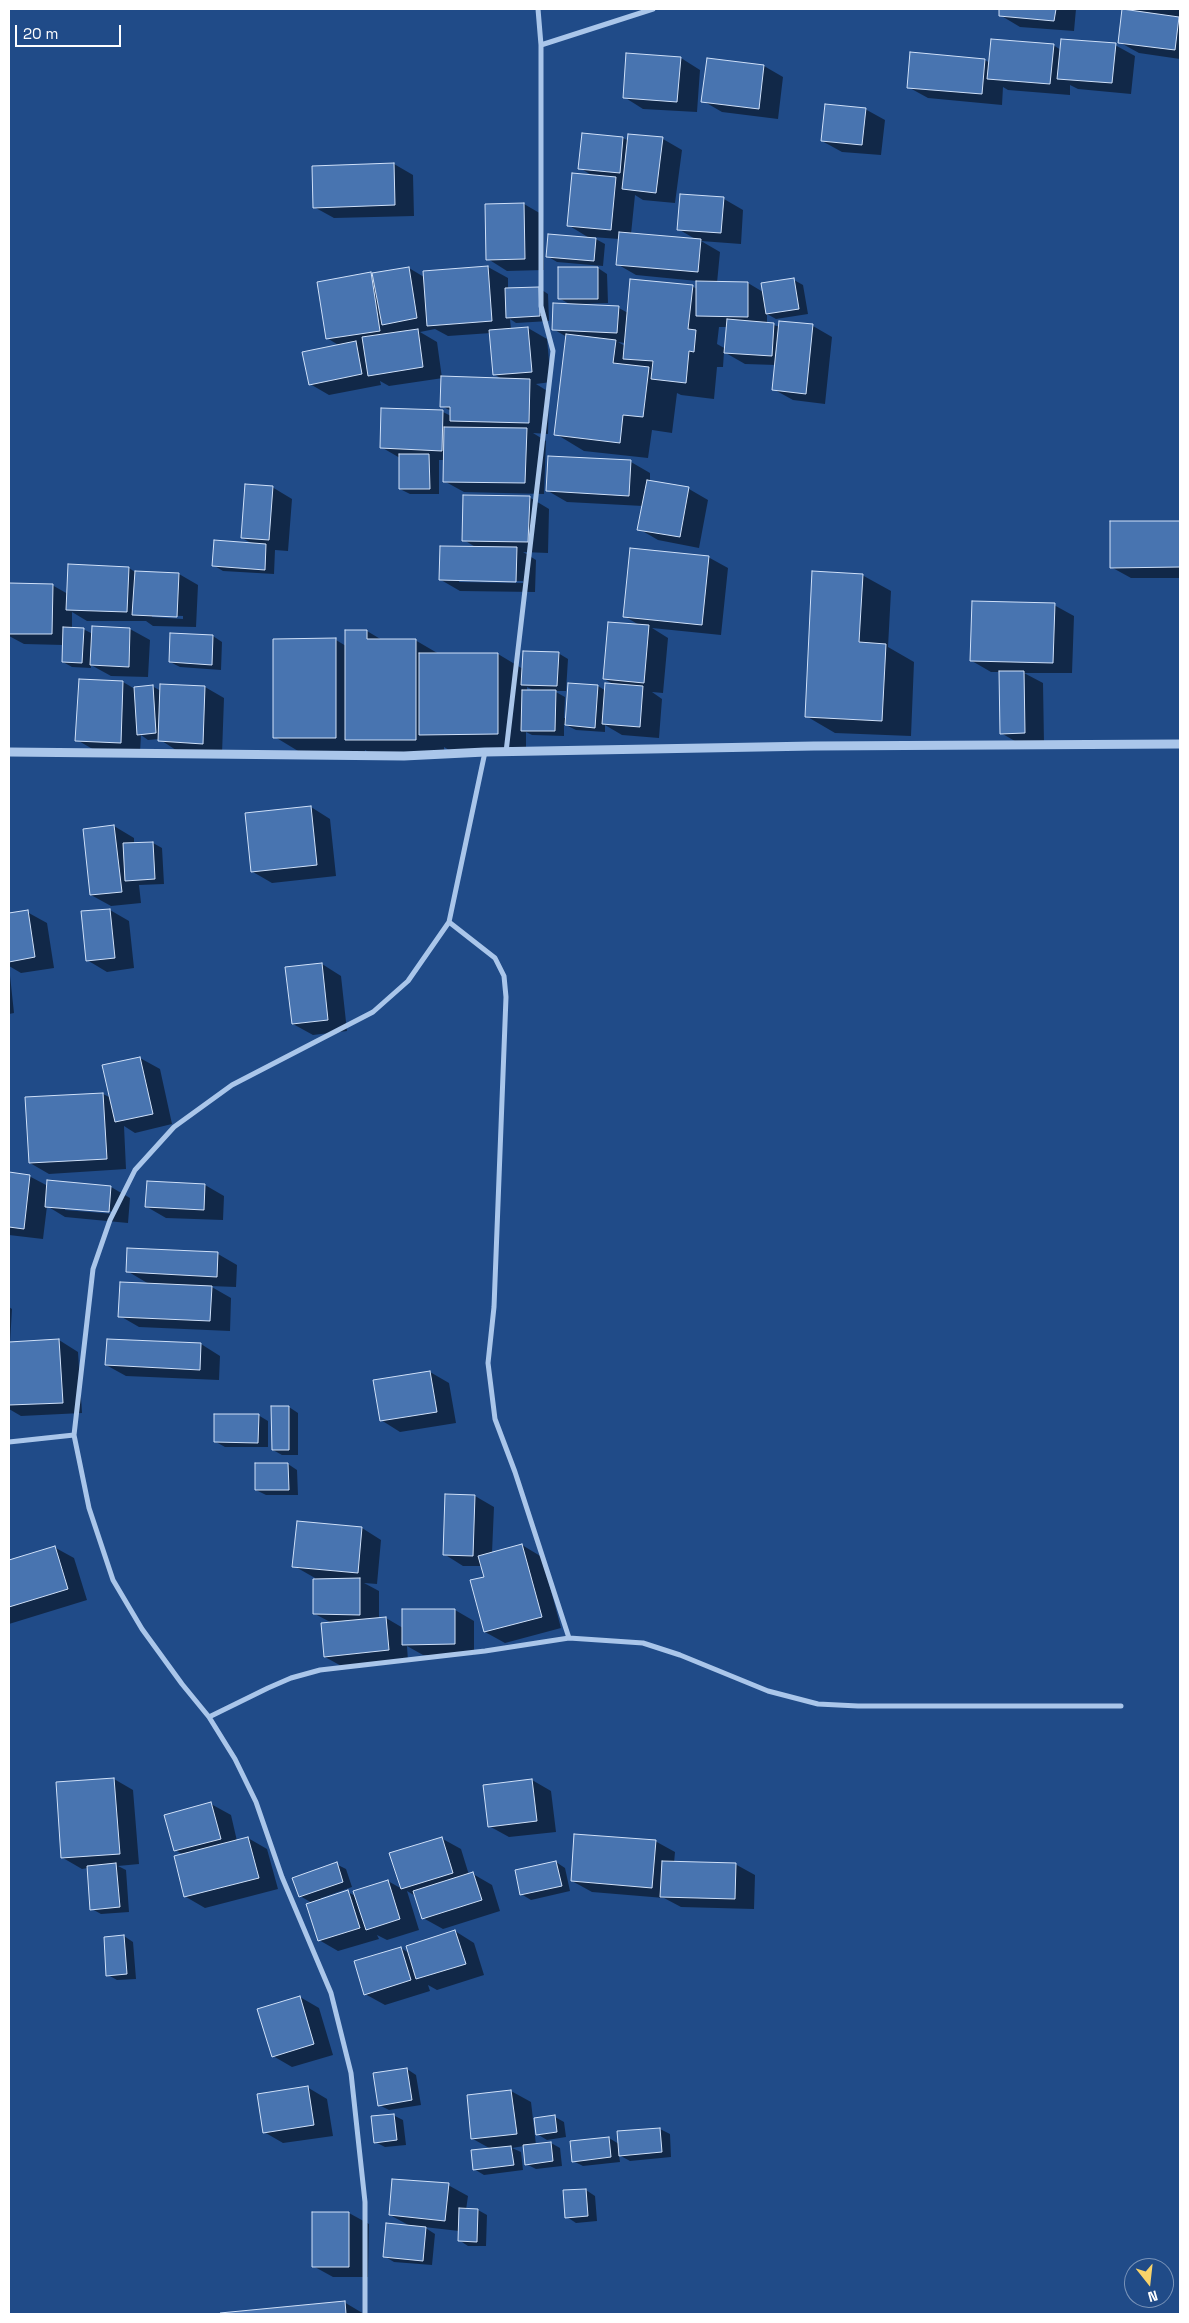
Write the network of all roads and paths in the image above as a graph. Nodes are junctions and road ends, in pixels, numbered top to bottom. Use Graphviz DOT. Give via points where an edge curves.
graph roads {
  1 [pos="538,9"];
  2 [pos="653,9"];
  3 [pos="541,44"];
  4 [pos="1180,744"];
  5 [pos="9,752"];
  6 [pos="485,752"];
  7 [pos="506,752"];
  8 [pos="449,922"];
  9 [pos="74,1435"];
  10 [pos="9,1442"];
  11 [pos="569,1638"];
  12 [pos="1121,1706"];
  13 [pos="209,1717"];
  14 [pos="365,2314"];
  1 -- 3 [label="street"];
  2 -- 3 [label="street"];
  3 -- 7 [label="street" via="541,306 553,350"];
  4 -- 7 [label="street"];
  5 -- 6 [label="street" via="404,756"];
  6 -- 7 [label="street"];
  6 -- 8 [label="street"];
  8 -- 9 [label="street" via="408,981 373,1012 232,1085 174,1127 135,1170 110,1220 93,1269"];
  8 -- 11 [label="street" via="495,958 504,976 506,997 494,1307 488,1363 495,1419"];
  9 -- 10 [label="street"];
  9 -- 13 [label="street" via="89,1508 113,1580 142,1629"];
  11 -- 12 [label="street" via="643,1643 768,1691 818,1704"];
  11 -- 13 [label="street" via="320,1670 291,1678"];
  13 -- 14 [label="street" via="256,1802 282,1877 333,2002 351,2073 365,2202"];
}
